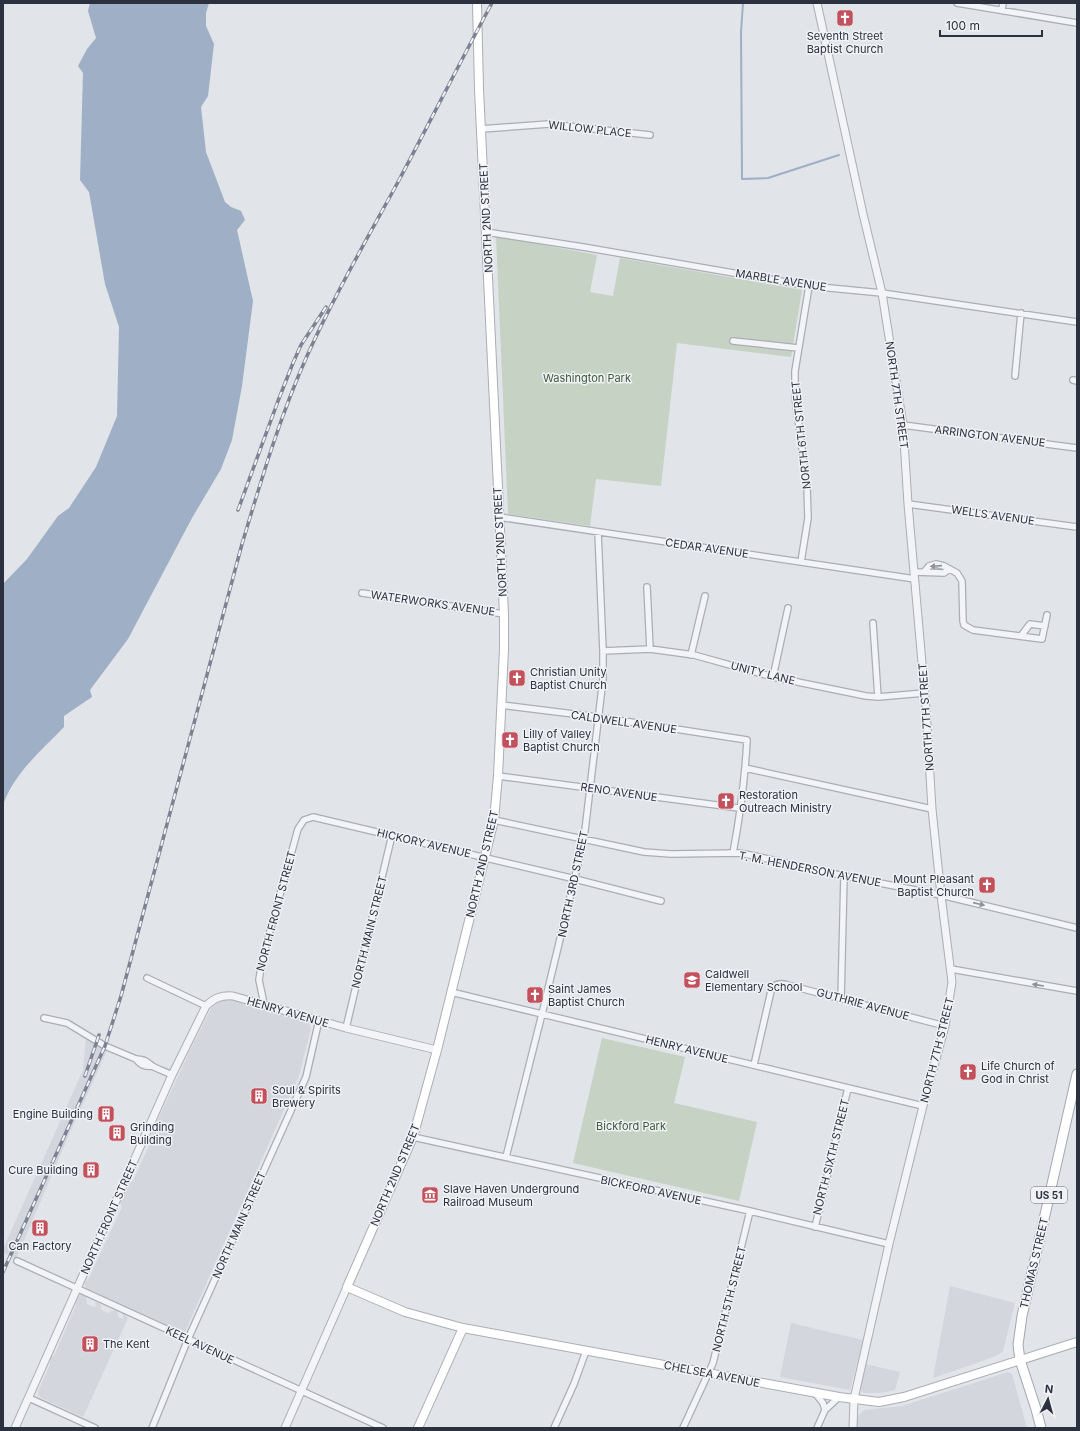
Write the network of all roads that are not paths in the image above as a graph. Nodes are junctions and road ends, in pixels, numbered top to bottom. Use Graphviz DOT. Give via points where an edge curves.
graph roads {
  1 [pos="477,3"];
  2 [pos="817,3"];
  3 [pos="957,3"];
  4 [pos="1003,3"];
  5 [pos="1002,10"];
  6 [pos="1077,23"];
  7 [pos="481,129"];
  8 [pos="650,135"];
  9 [pos="486,232"];
  10 [pos="809,286"];
  11 [pos="882,293"];
  12 [pos="1021,313"];
  13 [pos="1077,322"];
  14 [pos="733,342"];
  15 [pos="798,348"];
  16 [pos="1016,376"];
  17 [pos="903,425"];
  18 [pos="1077,448"];
  19 [pos="908,504"];
  20 [pos="499,517"];
  21 [pos="1077,527"];
  22 [pos="598,532"];
  23 [pos="801,562"];
  24 [pos="949,569"];
  25 [pos="924,572"];
  26 [pos="914,576"];
  27 [pos="647,587"];
  28 [pos="362,593"];
  29 [pos="705,596"];
  30 [pos="788,608"];
  31 [pos="504,614"];
  32 [pos="1047,615"];
  33 [pos="873,623"];
  34 [pos="1045,626"];
  35 [pos="1021,636"];
  36 [pos="650,649"];
  37 [pos="603,651"];
  38 [pos="691,655"];
  39 [pos="774,677"];
  40 [pos="924,693"];
  41 [pos="878,697"];
  42 [pos="501,705"];
  43 [pos="598,717"];
  44 [pos="745,768"];
  45 [pos="498,776"];
  46 [pos="589,788"];
  47 [pos="739,808"];
  48 [pos="932,809"];
  49 [pos="304,820"];
  50 [pos="494,820"];
  51 [pos="392,835"];
  52 [pos="584,839"];
  53 [pos="733,854"];
  54 [pos="485,857"];
  55 [pos="844,876"];
  56 [pos="576,879"];
  57 [pos="941,895"];
  58 [pos="661,901"];
  59 [pos="1077,928"];
  60 [pos="951,969"];
  61 [pos="147,978"];
  62 [pos="1077,991"];
  63 [pos="451,992"];
  64 [pos="841,999"];
  65 [pos="262,1004"];
  66 [pos="206,1006"];
  67 [pos="542,1014"];
  68 [pos="44,1018"];
  69 [pos="319,1020"];
  70 [pos="945,1026"];
  71 [pos="346,1028"];
  72 [pos="437,1050"];
  73 [pos="754,1065"];
  74 [pos="1077,1074"];
  75 [pos="172,1075"];
  76 [pos="848,1088"];
  77 [pos="923,1106"];
  78 [pos="413,1138"];
  79 [pos="506,1157"];
  80 [pos="750,1212"];
  81 [pos="815,1227"];
  82 [pos="889,1244"];
  83 [pos="17,1261"];
  84 [pos="347,1287"];
  85 [pos="77,1288"];
  86 [pos="463,1328"];
  87 [pos="188,1339"];
  88 [pos="1077,1342"];
  89 [pos="586,1351"];
  90 [pos="1020,1360"];
  91 [pos="709,1373"];
  92 [pos="301,1391"];
  93 [pos="815,1393"];
  94 [pos="839,1397"];
  95 [pos="29,1398"];
  96 [pos="854,1399"];
  97 [pos="825,1410"];
  98 [pos="15,1428"];
  99 [pos="95,1428"];
  100 [pos="152,1428"];
  101 [pos="285,1428"];
  102 [pos="383,1428"];
  103 [pos="418,1428"];
  104 [pos="554,1428"];
  105 [pos="683,1428"];
  106 [pos="817,1428"];
  107 [pos="853,1428"];
  108 [pos="1041,1428"];
  1 -- 7 [label="main road, NORTH 2ND STREET"];
  2 -- 11 [label="street, NORTH 7TH STREET"];
  3 -- 5 [label="street"];
  4 -- 5 [label="street"];
  5 -- 6 [label="street"];
  7 -- 8 [label="street, WILLOW PLACE" via="549,124"];
  7 -- 9 [label="main road, NORTH 2ND STREET"];
  9 -- 10 [label="street, MARBLE AVENUE" via="583,246"];
  9 -- 20 [label="main road, NORTH 2ND STREET"];
  10 -- 11 [label="street, MARBLE AVENUE"];
  10 -- 15 [label="street, NORTH 6TH STREET"];
  11 -- 12 [label="street, MARBLE AVENUE"];
  11 -- 17 [label="street, NORTH 7TH STREET"];
  12 -- 13 [label="street, MARBLE AVENUE"];
  12 -- 16 [label="street"];
  14 -- 15 [label="street"];
  15 -- 23 [label="street, NORTH 6TH STREET" via="795,396 807,486 808,518"];
  17 -- 18 [label="street, ARRINGTON AVENUE"];
  17 -- 19 [label="street, NORTH 7TH STREET"];
  19 -- 21 [label="street, WELLS AVENUE"];
  19 -- 26 [label="street, NORTH 7TH STREET"];
  20 -- 22 [label="street, CEDAR AVENUE"];
  20 -- 31 [label="main road, NORTH 2ND STREET"];
  22 -- 23 [label="street, CEDAR AVENUE"];
  22 -- 37 [label="street, NORTH 3RD STREET"];
  23 -- 26 [label="street, CEDAR AVENUE"];
  24 -- 25 [label="street, CEDAR AVENUE" via="944,573"];
  24 -- 25 [label="street, one-way" via="936,564 929,566"];
  24 -- 35 [label="street" via="962,581 964,625 973,630"];
  25 -- 26 [label="street, CEDAR AVENUE"];
  26 -- 40 [label="street, NORTH 7TH STREET"];
  27 -- 36 [label="street"];
  28 -- 31 [label="street, WATERWORKS AVENUE"];
  29 -- 38 [label="street"];
  30 -- 39 [label="street"];
  31 -- 42 [label="main road, NORTH 2ND STREET"];
  32 -- 34 [label="street"];
  33 -- 41 [label="street"];
  34 -- 35 [label="street" via="1030,624"];
  34 -- 35 [label="street" via="1042,639"];
  36 -- 37 [label="street, UNITY LANE"];
  36 -- 38 [label="street, UNITY LANE"];
  37 -- 43 [label="street, NORTH 3RD STREET" via="603,679"];
  38 -- 39 [label="street, UNITY LANE"];
  39 -- 41 [label="street, UNITY LANE"];
  40 -- 41 [label="street, UNITY LANE"];
  40 -- 48 [label="street, NORTH 7TH STREET"];
  42 -- 43 [label="street, CALDWELL AVENUE"];
  42 -- 45 [label="main road, NORTH 2ND STREET"];
  43 -- 44 [label="street, CALDWELL AVENUE" via="747,740"];
  43 -- 46 [label="street, NORTH 3RD STREET"];
  44 -- 47 [label="street"];
  44 -- 48 [label="street"];
  45 -- 46 [label="street, RENO AVENUE"];
  45 -- 50 [label="main road, NORTH 2ND STREET"];
  46 -- 47 [label="street, RENO AVENUE"];
  46 -- 52 [label="street, NORTH 3RD STREET"];
  47 -- 53 [label="street" via="739,824"];
  48 -- 57 [label="street, NORTH 7TH STREET"];
  49 -- 51 [label="street, HICKORY AVENUE" via="313,816"];
  49 -- 65 [label="street, NORTH FRONT STREET" via="298,829 262,960 259,980"];
  50 -- 52 [label="street, T. M. HENDERSON AVENUE"];
  50 -- 54 [label="main road, NORTH 2ND STREET"];
  51 -- 54 [label="street, HICKORY AVENUE"];
  51 -- 71 [label="street, NORTH MAIN STREET"];
  52 -- 53 [label="street, T. M. HENDERSON AVENUE" via="644,852"];
  52 -- 56 [label="street, NORTH 3RD STREET"];
  53 -- 55 [label="street, T. M. HENDERSON AVENUE" via="755,856"];
  54 -- 56 [label="street, HICKORY AVENUE"];
  54 -- 63 [label="main road, NORTH 2ND STREET"];
  55 -- 57 [label="street, T. M. HENDERSON AVENUE"];
  55 -- 64 [label="street"];
  56 -- 58 [label="street, HICKORY AVENUE"];
  56 -- 67 [label="street, NORTH 3RD STREET"];
  57 -- 59 [label="street, T. M. HENDERSON AVENUE, one-way"];
  57 -- 60 [label="street, NORTH 7TH STREET"];
  62 -- 60 [label="street, one-way"];
  60 -- 70 [label="street, NORTH 7TH STREET" via="951,992"];
  61 -- 66 [label="street"];
  63 -- 67 [label="street, HENRY AVENUE"];
  63 -- 72 [label="main road, NORTH 2ND STREET"];
  64 -- 70 [label="street, GUTHRIE AVENUE"];
  64 -- 73 [label="street, GUTHRIE AVENUE" via="780,984 774,986"];
  65 -- 66 [label="street, HENRY AVENUE" via="224,995"];
  65 -- 69 [label="street, HENRY AVENUE"];
  66 -- 75 [label="street, NORTH FRONT STREET"];
  67 -- 73 [label="street, HENRY AVENUE"];
  67 -- 79 [label="street, NORTH 3RD STREET"];
  68 -- 75 [label="street" via="67,1023 104,1046 148,1062"];
  69 -- 71 [label="street, HENRY AVENUE"];
  69 -- 87 [label="street, NORTH MAIN STREET" via="306,1077"];
  70 -- 77 [label="street, NORTH 7TH STREET"];
  71 -- 72 [label="street, HENRY AVENUE"];
  72 -- 78 [label="main road, NORTH 2ND STREET"];
  73 -- 76 [label="street, HENRY AVENUE"];
  74 -- 90 [label="main road, THOMAS STREET / US 51" via="1022,1316 1018,1345"];
  75 -- 85 [label="street, NORTH FRONT STREET"];
  76 -- 77 [label="street, HENRY AVENUE"];
  76 -- 81 [label="street, NORTH SIXTH STREET"];
  77 -- 82 [label="street, NORTH 7TH STREET"];
  78 -- 79 [label="street, BICKFORD AVENUE"];
  78 -- 84 [label="main road, NORTH 2ND STREET"];
  79 -- 80 [label="street, BICKFORD AVENUE"];
  80 -- 81 [label="street, BICKFORD AVENUE"];
  80 -- 91 [label="street, NORTH 5TH STREET"];
  81 -- 82 [label="street, BICKFORD AVENUE"];
  82 -- 96 [label="street, NORTH 7TH STREET"];
  83 -- 85 [label="street, KEEL AVENUE"];
  84 -- 86 [label="main road, CHELSEA AVENUE" via="405,1312"];
  84 -- 92 [label="street, NORTH 2ND STREET"];
  85 -- 87 [label="street, KEEL AVENUE"];
  85 -- 95 [label="street, NORTH FRONT STREET"];
  86 -- 89 [label="main road, CHELSEA AVENUE"];
  86 -- 103 [label="main road"];
  87 -- 92 [label="street, KEEL AVENUE"];
  87 -- 100 [label="street, NORTH MAIN STREET"];
  88 -- 90 [label="main road, CHELSEA AVENUE"];
  89 -- 91 [label="main road, CHELSEA AVENUE"];
  89 -- 104 [label="street"];
  90 -- 96 [label="main road, CHELSEA AVENUE" via="904,1397 879,1402"];
  90 -- 108 [label="main road, THOMAS STREET / US 51"];
  91 -- 93 [label="main road, CHELSEA AVENUE"];
  91 -- 105 [label="street, NORTH 5TH STREET"];
  92 -- 101 [label="street, NORTH 2ND STREET"];
  92 -- 102 [label="street, KEEL AVENUE"];
  93 -- 94 [label="main road, CHELSEA AVENUE"];
  93 -- 97 [label="street"];
  94 -- 96 [label="main road, CHELSEA AVENUE"];
  94 -- 97 [label="street"];
  95 -- 98 [label="street, NORTH FRONT STREET"];
  95 -- 99 [label="street"];
  96 -- 107 [label="street, NORTH 7TH STREET"];
  97 -- 106 [label="street"];
}
